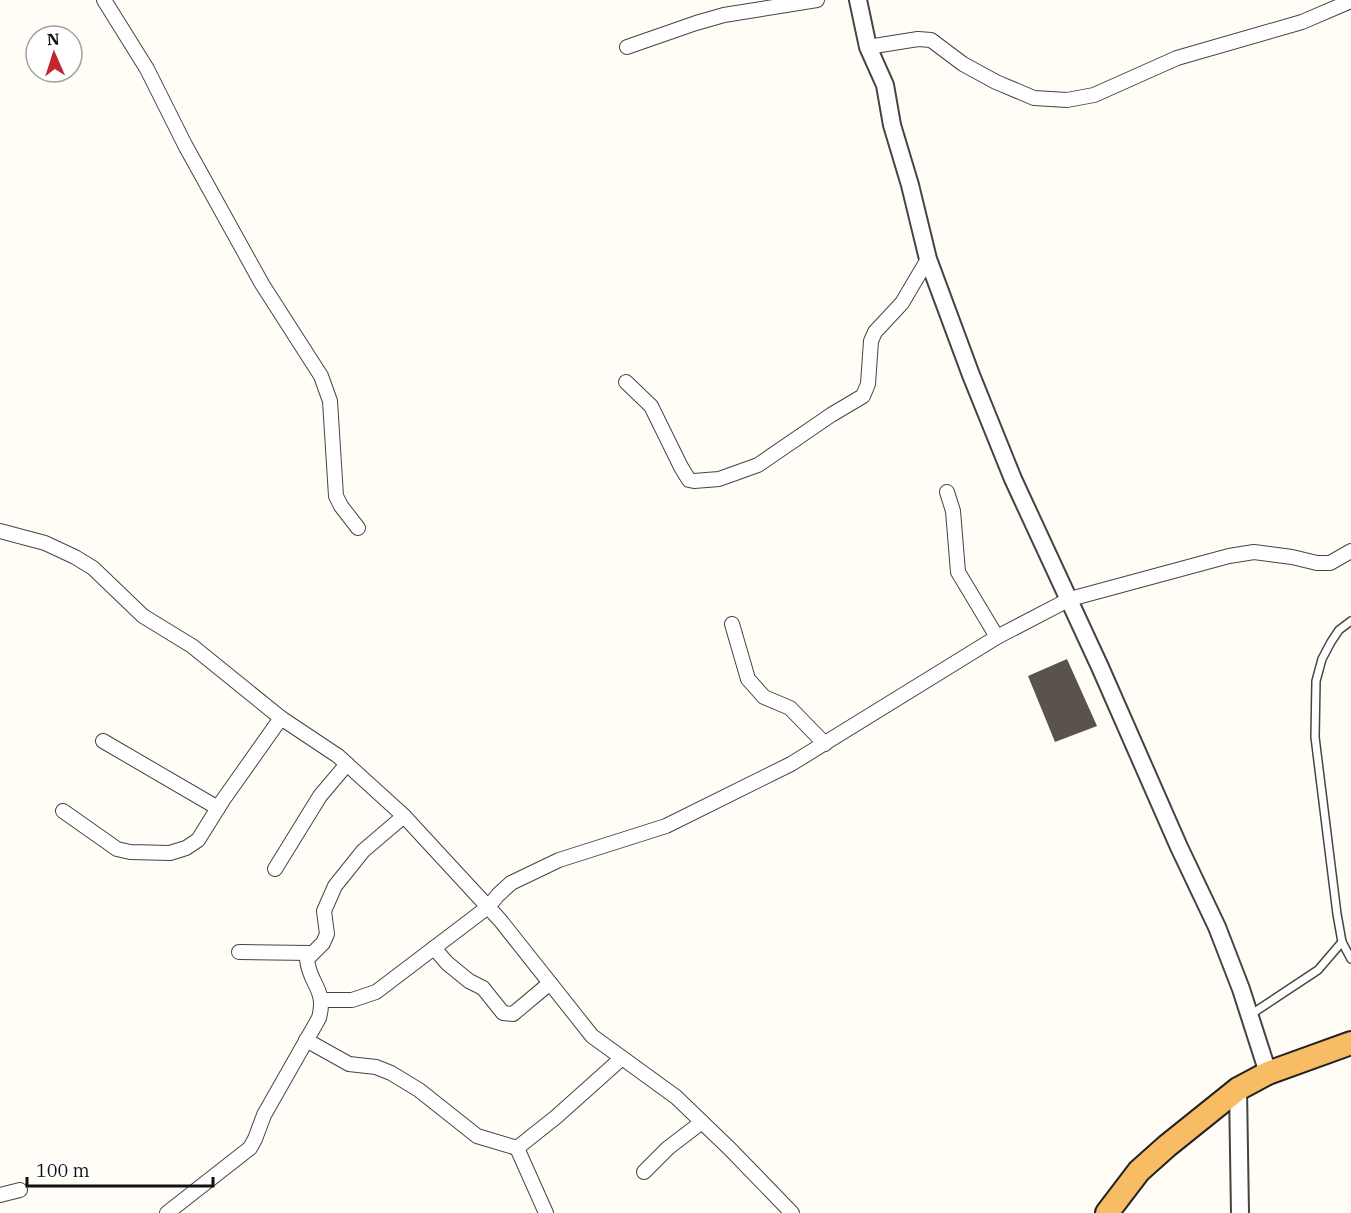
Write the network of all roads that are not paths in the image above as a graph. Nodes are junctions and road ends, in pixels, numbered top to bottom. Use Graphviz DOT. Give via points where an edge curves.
graph roads {
  1 [pos="104,0"];
  2 [pos="817,0"];
  3 [pos="858,0"];
  4 [pos="1351,1"];
  5 [pos="627,46"];
  6 [pos="868,47"];
  7 [pos="928,259"];
  8 [pos="626,382"];
  9 [pos="947,492"];
  10 [pos="358,528"];
  11 [pos="0,531"];
  12 [pos="1351,551"];
  13 [pos="1070,599"];
  14 [pos="1351,621"];
  15 [pos="732,624"];
  16 [pos="997,637"];
  17 [pos="281,718"];
  18 [pos="104,741"];
  19 [pos="825,744"];
  20 [pos="347,764"];
  21 [pos="218,808"];
  22 [pos="63,812"];
  23 [pos="404,816"];
  24 [pos="275,869"];
  25 [pos="488,907"];
  26 [pos="1342,942"];
  27 [pos="434,948"];
  28 [pos="239,952"];
  29 [pos="311,953"];
  30 [pos="1351,959"];
  31 [pos="550,983"];
  32 [pos="322,1000"];
  33 [pos="1250,1015"];
  34 [pos="306,1040"];
  35 [pos="1351,1043"];
  36 [pos="622,1058"];
  37 [pos="1268,1073"];
  38 [pos="1238,1089"];
  39 [pos="702,1122"];
  40 [pos="517,1148"];
  41 [pos="644,1172"];
  42 [pos="20,1190"];
  43 [pos="0,1195"];
  44 [pos="167,1213"];
  45 [pos="546,1213"];
  46 [pos="792,1213"];
  47 [pos="1107,1213"];
  48 [pos="1240,1213"];
  1 -- 10 [label="street" via="147,69 262,284 321,376 330,401 336,496"];
  2 -- 5 [label="street" via="724,15"];
  3 -- 6 [label="street"];
  4 -- 6 [label="street" via="1302,22 1177,58 1094,94 1066,100 1034,98 996,82 931,40"];
  6 -- 7 [label="street" via="885,85"];
  7 -- 8 [label="street" via="902,303 875,332 863,396 758,465 719,479 689,480 651,406"];
  7 -- 13 [label="street" via="1009,468"];
  9 -- 16 [label="street" via="953,511 958,572"];
  11 -- 17 [label="street" via="45,543 93,568 143,616 192,646"];
  12 -- 13 [label="street" via="1329,563 1254,552 1229,556"];
  13 -- 16 [label="street"];
  13 -- 33 [label="street" via="1217,927"];
  14 -- 26 [label="lane" via="1331,642 1316,681 1315,737"];
  15 -- 19 [label="street" via="748,679 764,697 790,708"];
  16 -- 19 [label="street"];
  17 -- 20 [label="street"];
  17 -- 21 [label="street"];
  18 -- 21 [label="street"];
  19 -- 25 [label="street" via="666,826 559,860 511,883"];
  20 -- 23 [label="street"];
  20 -- 24 [label="street" via="320,796"];
  21 -- 22 [label="street" via="198,840 170,853 117,849"];
  23 -- 25 [label="street"];
  23 -- 29 [label="street" via="363,851 335,886 324,911 327,934"];
  25 -- 27 [label="street"];
  25 -- 31 [label="street"];
  26 -- 30 [label="lane"];
  26 -- 33 [label="lane" via="1318,970"];
  27 -- 31 [label="street" via="469,981 483,988 503,1013 513,1014"];
  27 -- 32 [label="street" via="376,992 352,1000"];
  28 -- 29 [label="street"];
  29 -- 32 [label="street" via="308,966"];
  31 -- 36 [label="street" via="592,1036"];
  32 -- 34 [label="street" via="319,1018"];
  33 -- 37 [label="street"];
  34 -- 40 [label="street" via="349,1064 391,1072 477,1136"];
  34 -- 44 [label="street" via="250,1148"];
  35 -- 37 [label="highway"];
  36 -- 39 [label="street" via="676,1097"];
  36 -- 40 [label="street"];
  37 -- 38 [label="highway"];
  38 -- 47 [label="highway" via="1140,1171"];
  38 -- 48 [label="street"];
  39 -- 41 [label="street"];
  39 -- 46 [label="street"];
  40 -- 45 [label="street"];
  42 -- 43 [label="street"];
}
